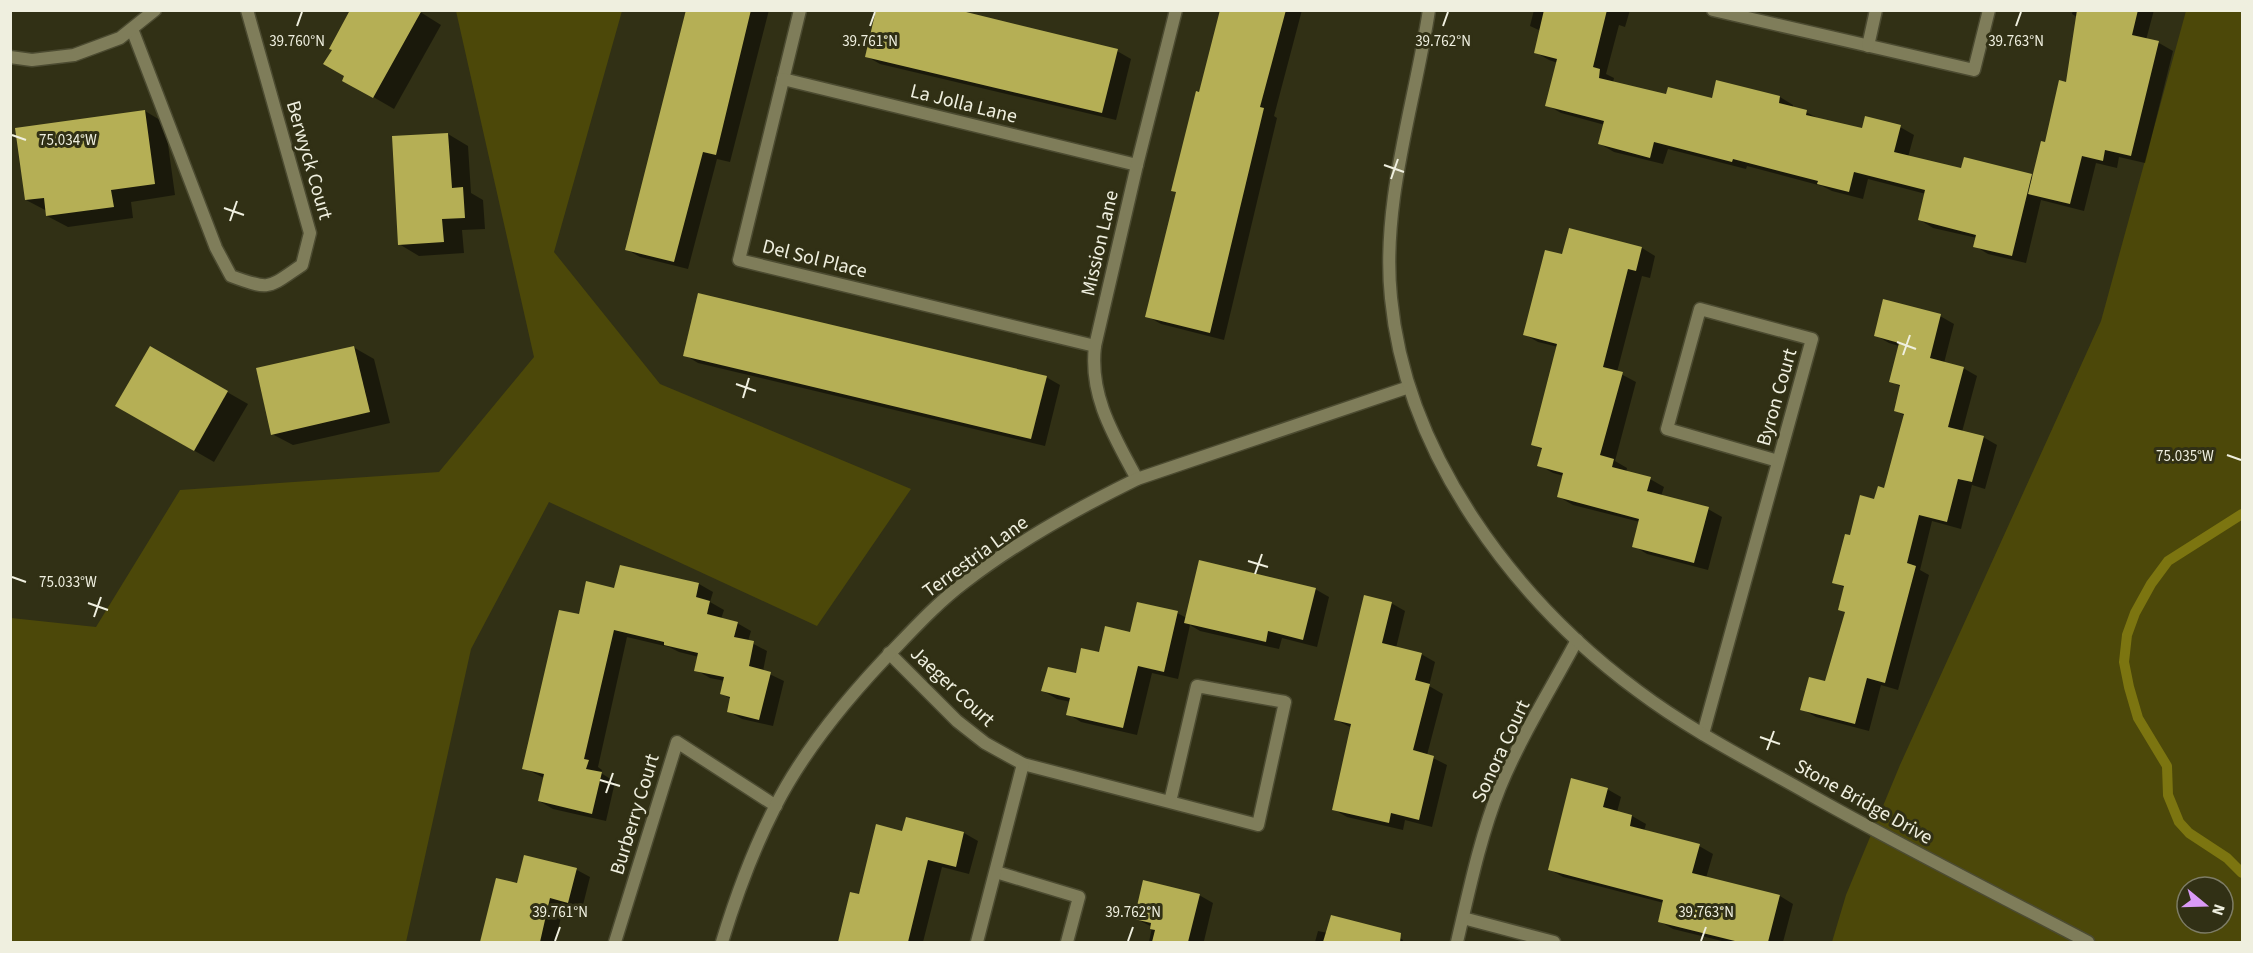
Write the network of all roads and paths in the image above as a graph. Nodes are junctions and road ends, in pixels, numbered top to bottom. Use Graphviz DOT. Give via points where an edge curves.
graph roads {
  1 [pos="155,10"];
  2 [pos="247,10"];
  3 [pos="800,10"];
  4 [pos="1176,10"];
  5 [pos="1429,10"];
  6 [pos="1713,10"];
  7 [pos="1875,10"];
  8 [pos="1989,10"];
  9 [pos="132,29"];
  10 [pos="1868,46"];
  11 [pos="10,57"];
  12 [pos="783,79"];
  13 [pos="1137,165"];
  14 [pos="1095,346"];
  15 [pos="1408,387"];
  16 [pos="1778,461"];
  17 [pos="1137,479"];
  18 [pos="1577,640"];
  19 [pos="889,653"];
  20 [pos="1703,734"];
  21 [pos="1023,764"];
  22 [pos="1170,801"];
  23 [pos="776,806"];
  24 [pos="996,873"];
  25 [pos="1463,918"];
  26 [pos="615,942"];
  27 [pos="722,942"];
  28 [pos="977,942"];
  29 [pos="1067,942"];
  30 [pos="1457,942"];
  31 [pos="1554,942"];
  32 [pos="2088,942"];
  1 -- 9 [label="street"];
  2 -- 9 [label="street, Berwyck Court" via="310,233 302,266 273,285 258,286 231,276 221,258"];
  3 -- 12 [label="street, Del Sol Place"];
  4 -- 13 [label="street, Mission Lane"];
  5 -- 15 [label="street, Stone Bridge Drive" via="1399,168 1391,234 1390,297"];
  6 -- 10 [label="street"];
  7 -- 10 [label="street"];
  8 -- 10 [label="street" via="1974,70"];
  9 -- 11 [label="street" via="120,38 74,56 32,60"];
  12 -- 13 [label="street, La Jolla Lane"];
  12 -- 14 [label="street, Del Sol Place" via="739,260"];
  13 -- 14 [label="street, Mission Lane"];
  14 -- 17 [label="street, Mission Lane" via="1093,364 1099,401"];
  15 -- 17 [label="street, Terrestria Lane"];
  15 -- 18 [label="street, Stone Bridge Drive" via="1430,444 1488,539 1536,599"];
  16 -- 16 [label="street, Byron Court" via="1812,339 1700,309 1667,429"];
  16 -- 20 [label="street, Byron Court"];
  17 -- 19 [label="street, Terrestria Lane" via="1030,538 965,582"];
  18 -- 20 [label="street, Stone Bridge Drive" via="1637,691"];
  18 -- 25 [label="street, Sonora Court" via="1499,789"];
  19 -- 21 [label="street, Jaeger Court" via="957,721"];
  19 -- 23 [label="street, Terrestria Lane" via="827,725"];
  20 -- 32 [label="street, Stone Bridge Drive" via="1863,824"];
  21 -- 22 [label="street, Jaeger Court"];
  21 -- 24 [label="street"];
  22 -- 22 [label="street, Jaeger Court" via="1258,825 1285,702 1197,686"];
  23 -- 26 [label="street, Burberry Court" via="677,742"];
  23 -- 27 [label="street, Terrestria Lane"];
  24 -- 28 [label="street"];
  24 -- 29 [label="street" via="1079,897"];
  25 -- 30 [label="street, Sonora Court"];
  25 -- 31 [label="street"];
}
